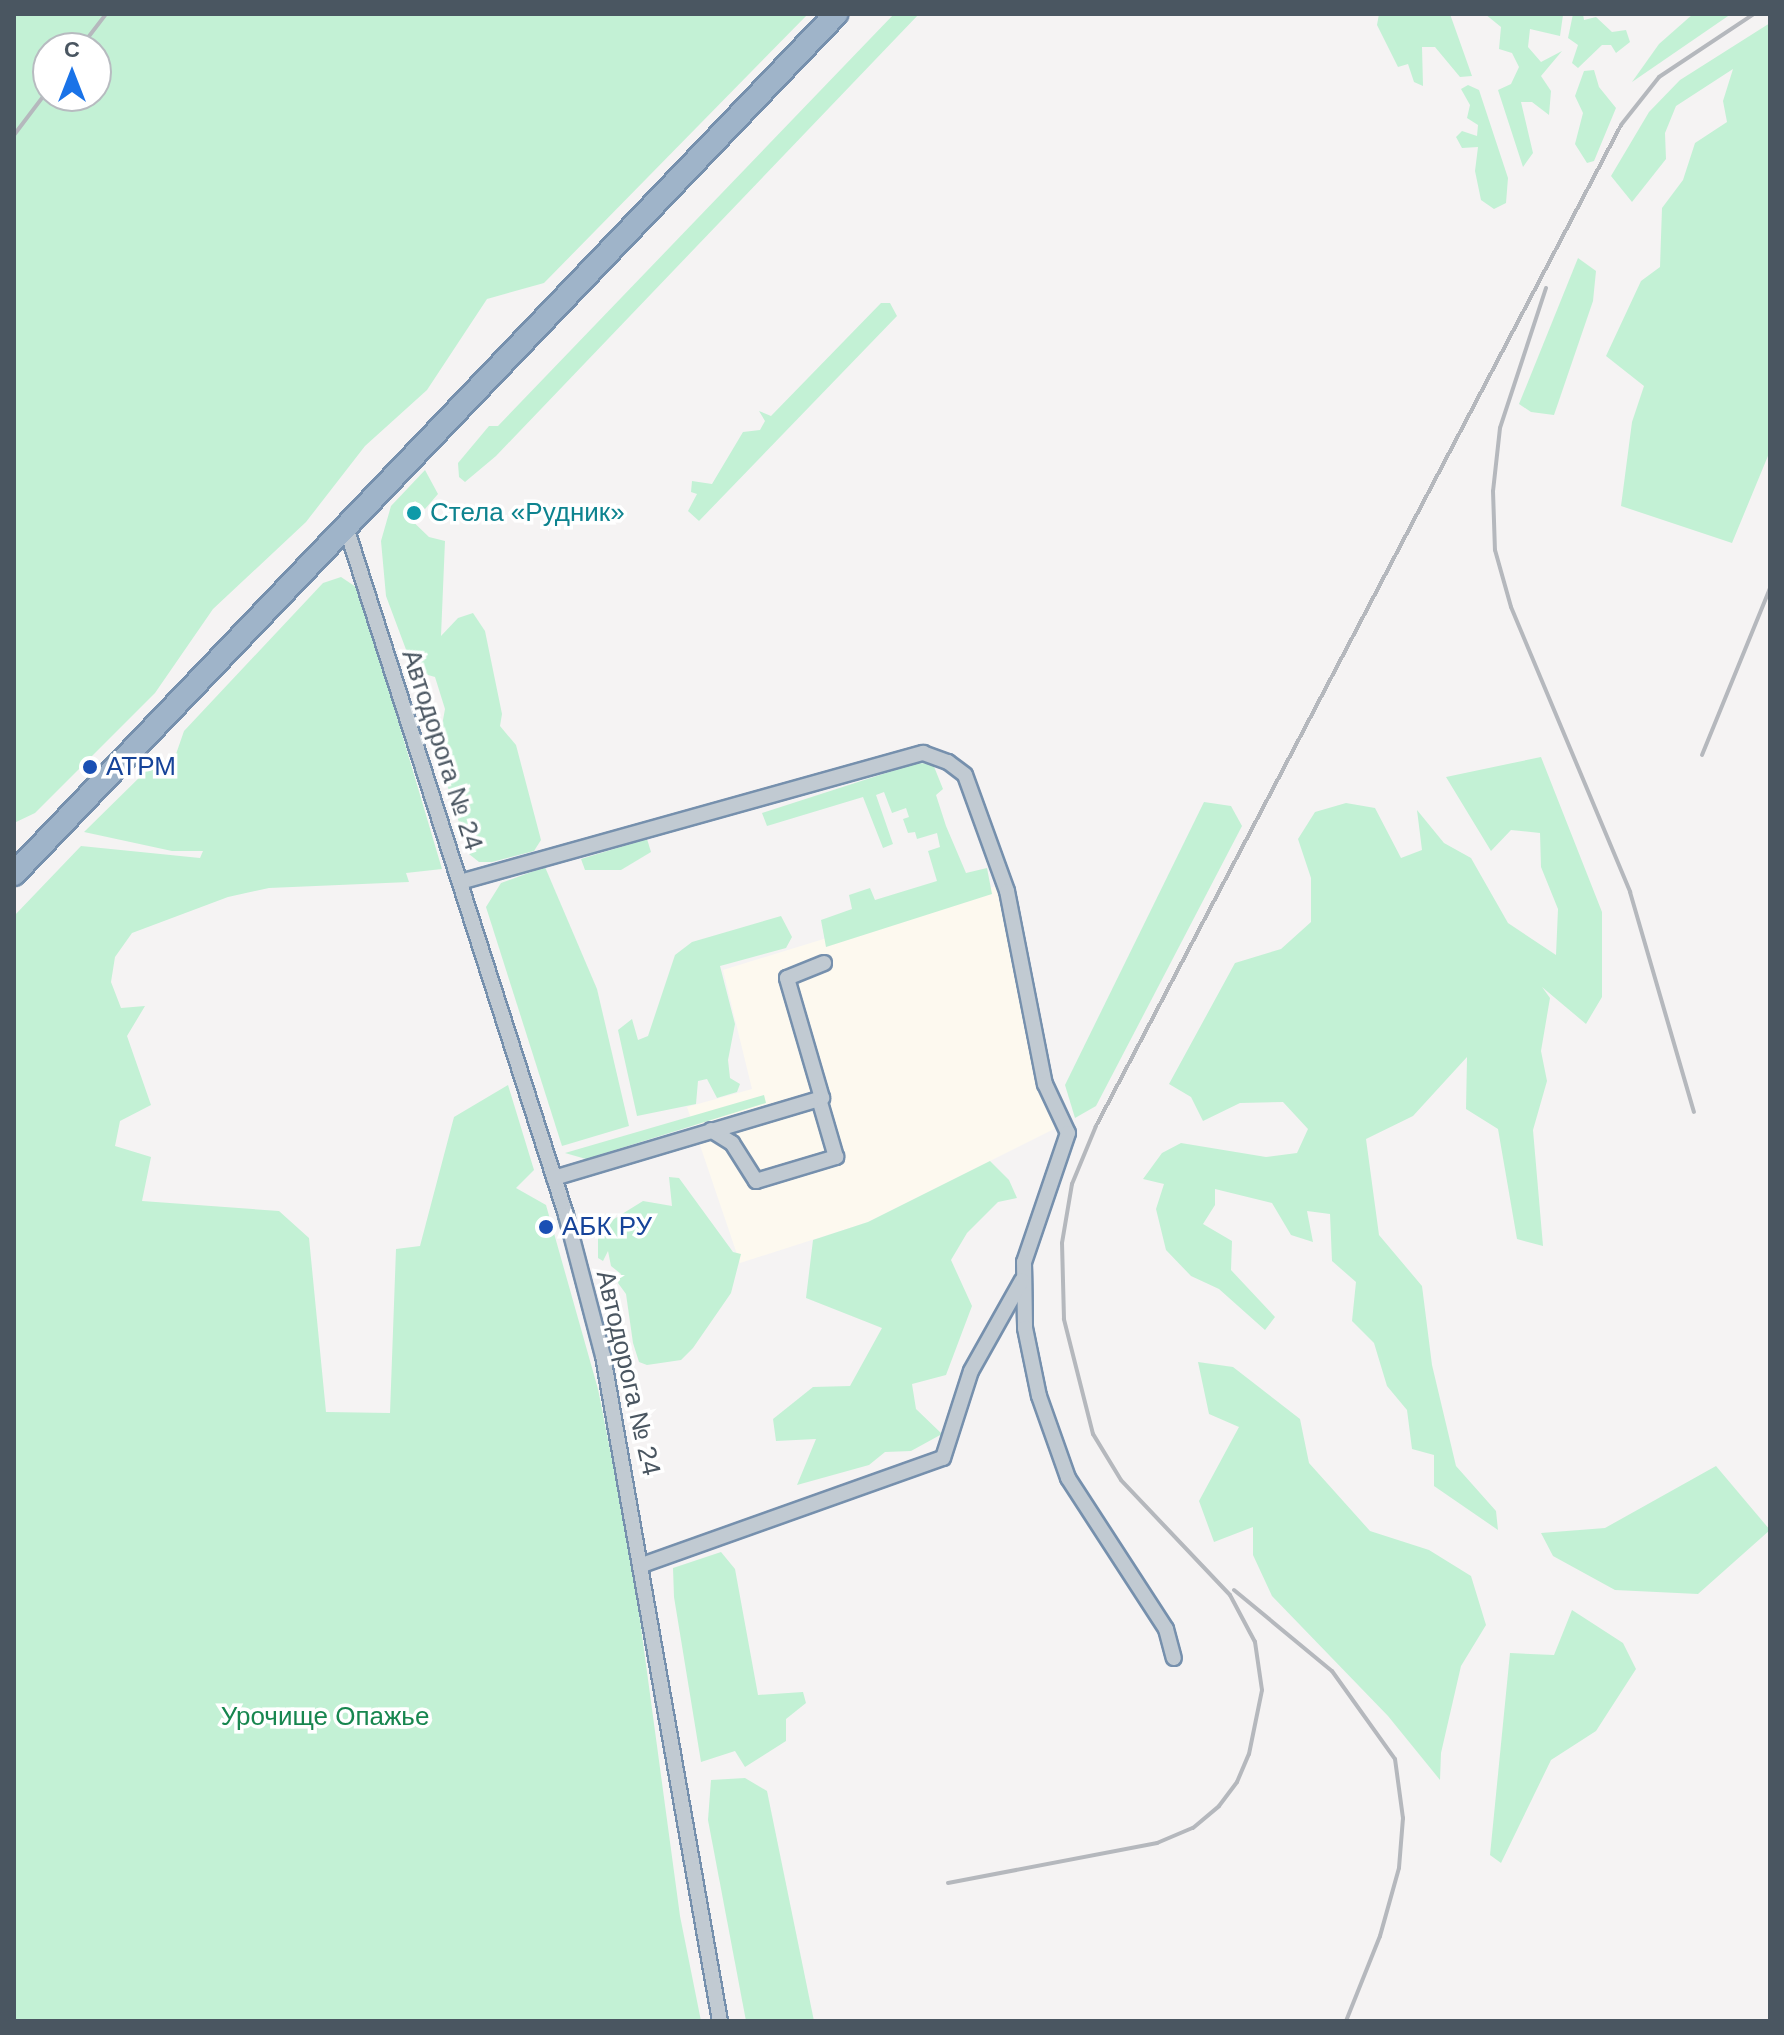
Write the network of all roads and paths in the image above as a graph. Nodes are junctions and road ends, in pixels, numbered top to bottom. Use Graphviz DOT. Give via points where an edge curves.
graph roads {
  1 [pos="836,14"];
  2 [pos="345,523"];
  3 [pos="14,874"];
  4 [pos="460,882"];
  5 [pos="824,963"];
  6 [pos="819,1099"];
  7 [pos="711,1130"];
  8 [pos="554,1178"];
  9 [pos="1022,1280"];
  10 [pos="642,1565"];
  11 [pos="1174,1658"];
  12 [pos="720,2021"];
  1 -- 2 [label="highway"];
  2 -- 3 [label="highway"];
  2 -- 4 [label="street, Автодорога № 24"];
  4 -- 8 [label="street, Автодорога № 24"];
  4 -- 9 [label="street" via="889,761 923,753 948,762 965,775 1007,891 1045,1084 1068,1133"];
  5 -- 6 [label="street" via="787,978"];
  6 -- 7 [label="street"];
  6 -- 7 [label="street" via="836,1157 756,1181 732,1143"];
  7 -- 8 [label="street"];
  8 -- 10 [label="street, Автодорога № 24" via="603,1356"];
  9 -- 10 [label="street" via="971,1371 943,1458"];
  9 -- 11 [label="street" via="1025,1328 1053,1444 1085,1505 1166,1629"];
  10 -- 12 [label="street, Автодорога № 24"];
}
